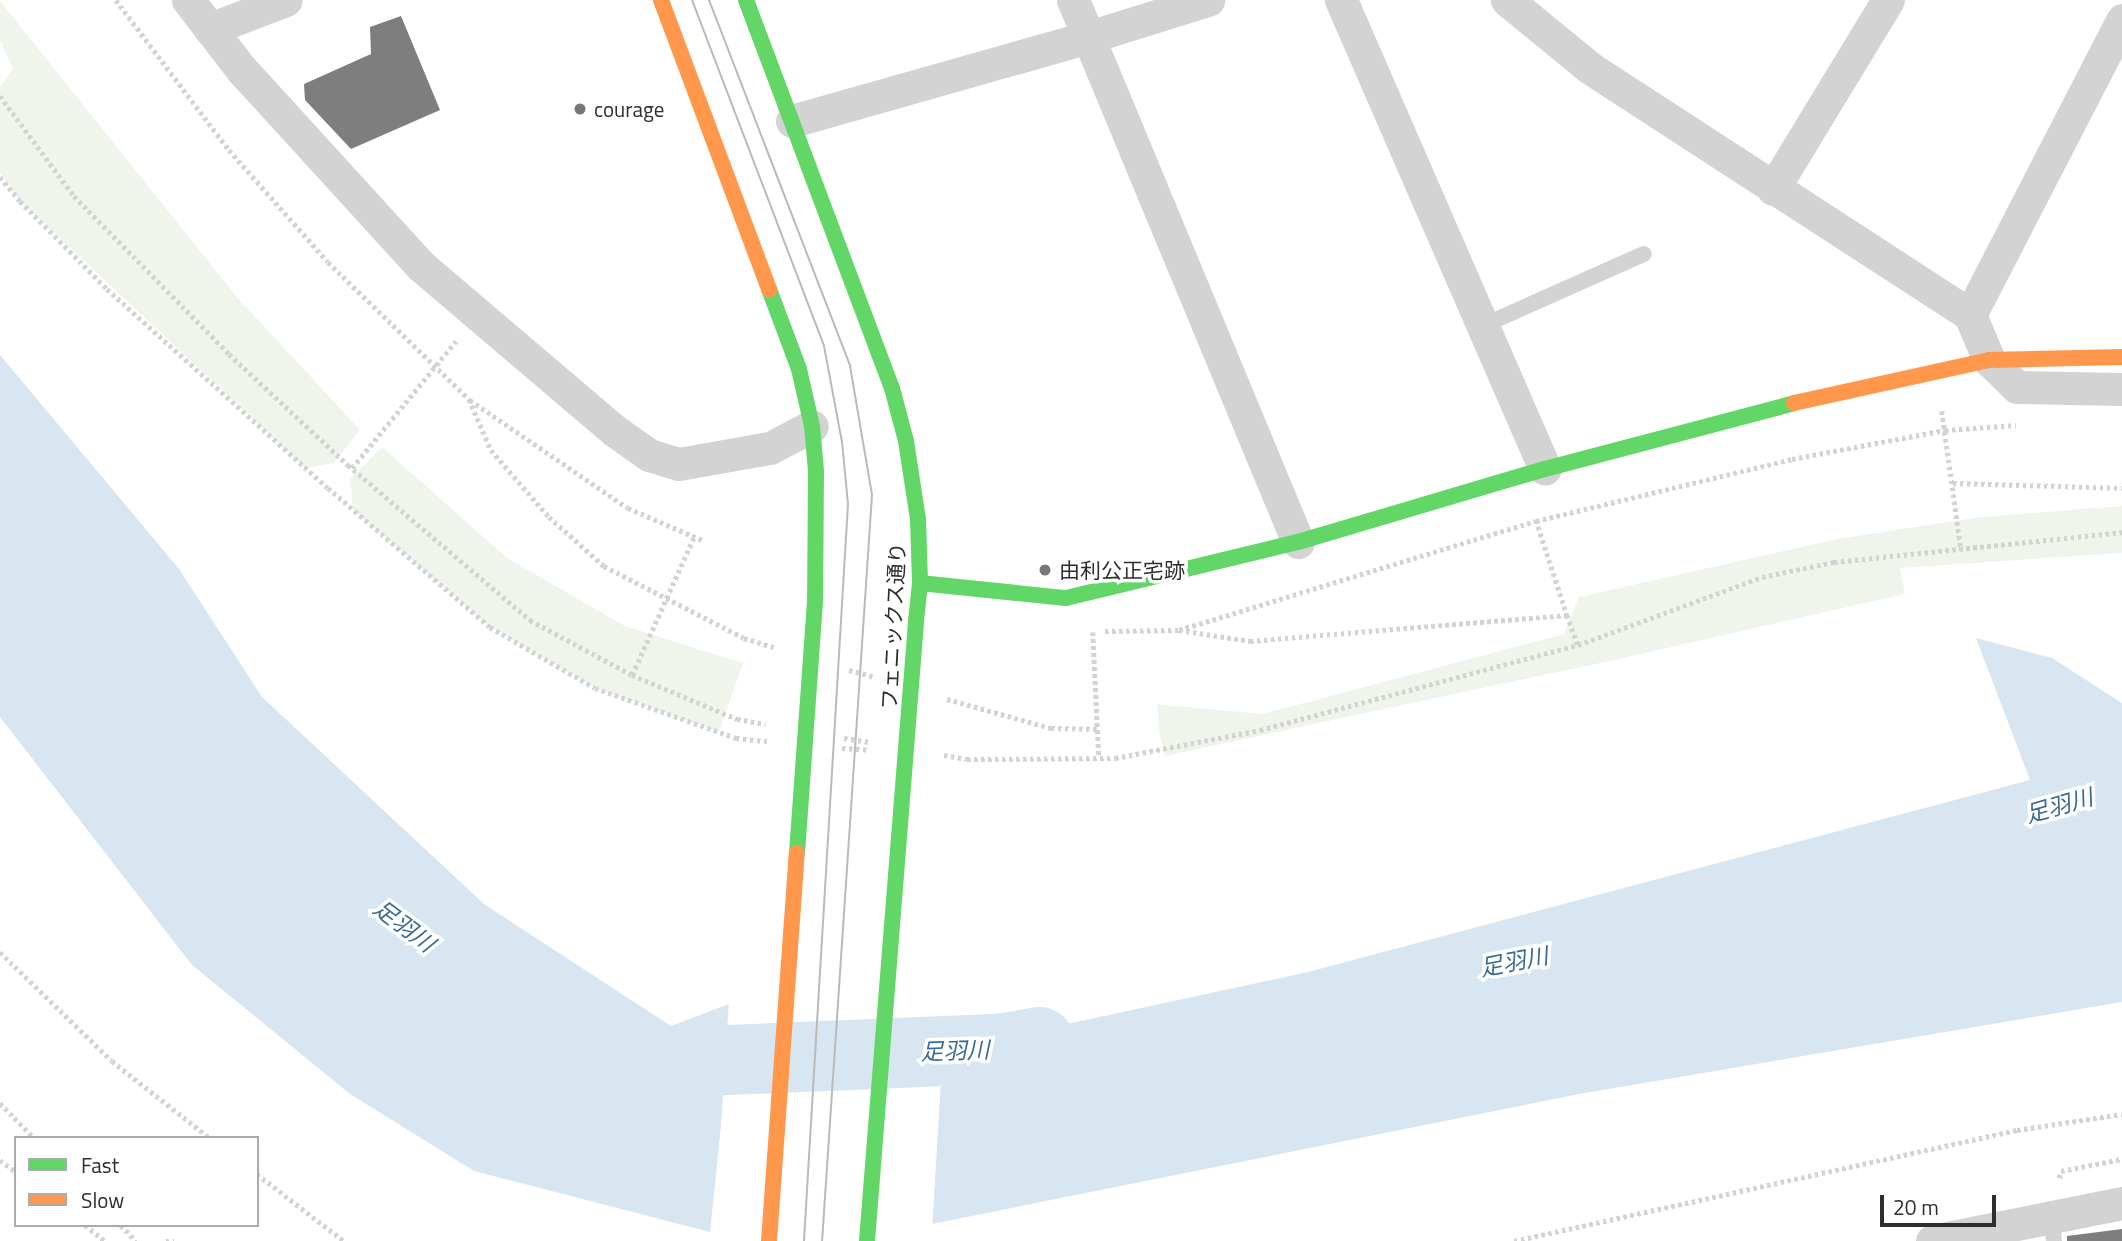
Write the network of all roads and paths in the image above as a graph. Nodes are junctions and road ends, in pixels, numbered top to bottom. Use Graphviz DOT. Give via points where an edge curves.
graph roads {
  1 [pos="116,0"];
  2 [pos="188,0"];
  3 [pos="286,0"];
  4 [pos="661,0"];
  5 [pos="746,0"];
  6 [pos="1073,0"];
  7 [pos="1208,0"];
  8 [pos="1341,0"];
  9 [pos="1507,0"];
  10 [pos="1888,0"];
  11 [pos="228,16"];
  12 [pos="2122,20"];
  13 [pos="1089,37"];
  14 [pos="0,96"];
  15 [pos="792,121"];
  16 [pos="0,177"];
  17 [pos="1773,188"];
  18 [pos="1644,254"];
  19 [pos="478,312"];
  20 [pos="1970,315"];
  21 [pos="1482,326"];
  22 [pos="2122,356"];
  23 [pos="1989,360"];
  24 [pos="434,369"];
  25 [pos="2122,389"];
  26 [pos="469,399"];
  27 [pos="2026,425"];
  28 [pos="812,426"];
  29 [pos="1945,430"];
  30 [pos="352,468"];
  31 [pos="1535,472"];
  32 [pos="1952,483"];
  33 [pos="2122,488"];
  34 [pos="1536,521"];
  35 [pos="2122,533"];
  36 [pos="694,537"];
  37 [pos="702,540"];
  38 [pos="1298,542"];
  39 [pos="1962,549"];
  40 [pos="920,583"];
  41 [pos="668,600"];
  42 [pos="1567,615"];
  43 [pos="1093,632"];
  44 [pos="1578,645"];
  45 [pos="783,650"];
  46 [pos="847,669"];
  47 [pos="632,675"];
  48 [pos="886,681"];
  49 [pos="937,696"];
  50 [pos="778,726"];
  51 [pos="1098,729"];
  52 [pos="832,736"];
  53 [pos="776,742"];
  54 [pos="872,743"];
  55 [pos="831,747"];
  56 [pos="872,751"];
  57 [pos="940,756"];
  58 [pos="1099,758"];
  59 [pos="0,952"];
  60 [pos="0,1103"];
  61 [pos="2122,1114"];
  62 [pos="32,1136"];
  63 [pos="207,1136"];
  64 [pos="2122,1159"];
  65 [pos="259,1176"];
  66 [pos="2057,1182"];
  67 [pos="2122,1203"];
  68 [pos="88,1227"];
  69 [pos="123,1227"];
  70 [pos="2053,1228"];
  71 [pos="105,1241"];
  72 [pos="136,1241"];
  73 [pos="166,1241"];
  74 [pos="174,1241"];
  75 [pos="344,1241"];
  76 [pos="769,1241"];
  77 [pos="867,1241"];
  78 [pos="1514,1241"];
  79 [pos="1932,1241"];
  1 -- 24 [label="path" via="229,150 328,262"];
  2 -- 11 [label="street"];
  3 -- 11 [label="street"];
  4 -- 28 [label="main road" via="782,320"];
  5 -- 15 [label="main road, フェニックス通り"];
  6 -- 13 [label="street"];
  7 -- 13 [label="street"];
  8 -- 21 [label="street"];
  9 -- 17 [label="street" via="1590,68"];
  10 -- 17 [label="street"];
  11 -- 19 [label="street" via="242,71 421,266"];
  12 -- 20 [label="street"];
  13 -- 15 [label="street"];
  13 -- 38 [label="street"];
  14 -- 30 [label="path" via="74,196 229,354"];
  15 -- 40 [label="main road, フェニックス通り" via="892,388 918,519"];
  16 -- 53 [label="path" via="107,289 313,475 490,626 595,688 736,738"];
  17 -- 20 [label="street"];
  18 -- 21 [label="lane"];
  19 -- 24 [label="path"];
  19 -- 28 [label="street" via="649,455 680,464 770,448"];
  20 -- 23 [label="street"];
  21 -- 31 [label="street"];
  22 -- 23 [label="main road"];
  23 -- 25 [label="street" via="2017,387"];
  23 -- 31 [label="main road" via="1770,408"];
  24 -- 26 [label="path"];
  24 -- 30 [label="path"];
  26 -- 36 [label="path" via="628,508"];
  26 -- 41 [label="path" via="491,450 549,517 604,566"];
  27 -- 29 [label="path"];
  28 -- 76 [label="main road, bridge" via="815,600"];
  29 -- 32 [label="path"];
  29 -- 34 [label="path" via="1792,459"];
  30 -- 47 [label="path" via="530,620"];
  31 -- 34 [label="path"];
  31 -- 38 [label="main road"];
  32 -- 33 [label="path"];
  32 -- 39 [label="path"];
  34 -- 42 [label="path"];
  34 -- 42 [label="path" via="1179,630 1250,641"];
  35 -- 39 [label="path"];
  36 -- 37 [label="path"];
  36 -- 41 [label="path"];
  38 -- 40 [label="main road" via="1066,598"];
  39 -- 44 [label="path" via="1834,562 1762,577"];
  40 -- 77 [label="main road, フェニックス通り, bridge"];
  41 -- 45 [label="path" via="744,638"];
  41 -- 47 [label="path"];
  42 -- 44 [label="path"];
  43 -- 51 [label="path"];
  44 -- 58 [label="path" via="1260,730"];
  46 -- 48 [label="path"];
  47 -- 50 [label="path" via="737,719"];
  49 -- 51 [label="path" via="1051,728"];
  51 -- 58 [label="path"];
  52 -- 54 [label="path"];
  55 -- 56 [label="path"];
  57 -- 58 [label="path" via="967,760"];
  59 -- 63 [label="path" via="112,1061"];
  60 -- 62 [label="path"];
  61 -- 78 [label="path" via="2017,1130"];
  64 -- 66 [label="path" via="2061,1171"];
  65 -- 75 [label="path"];
  67 -- 70 [label="street"];
  68 -- 71 [label="path"];
  69 -- 72 [label="path"];
  70 -- 79 [label="street"];
  73 -- 74 [label="path"];
}
